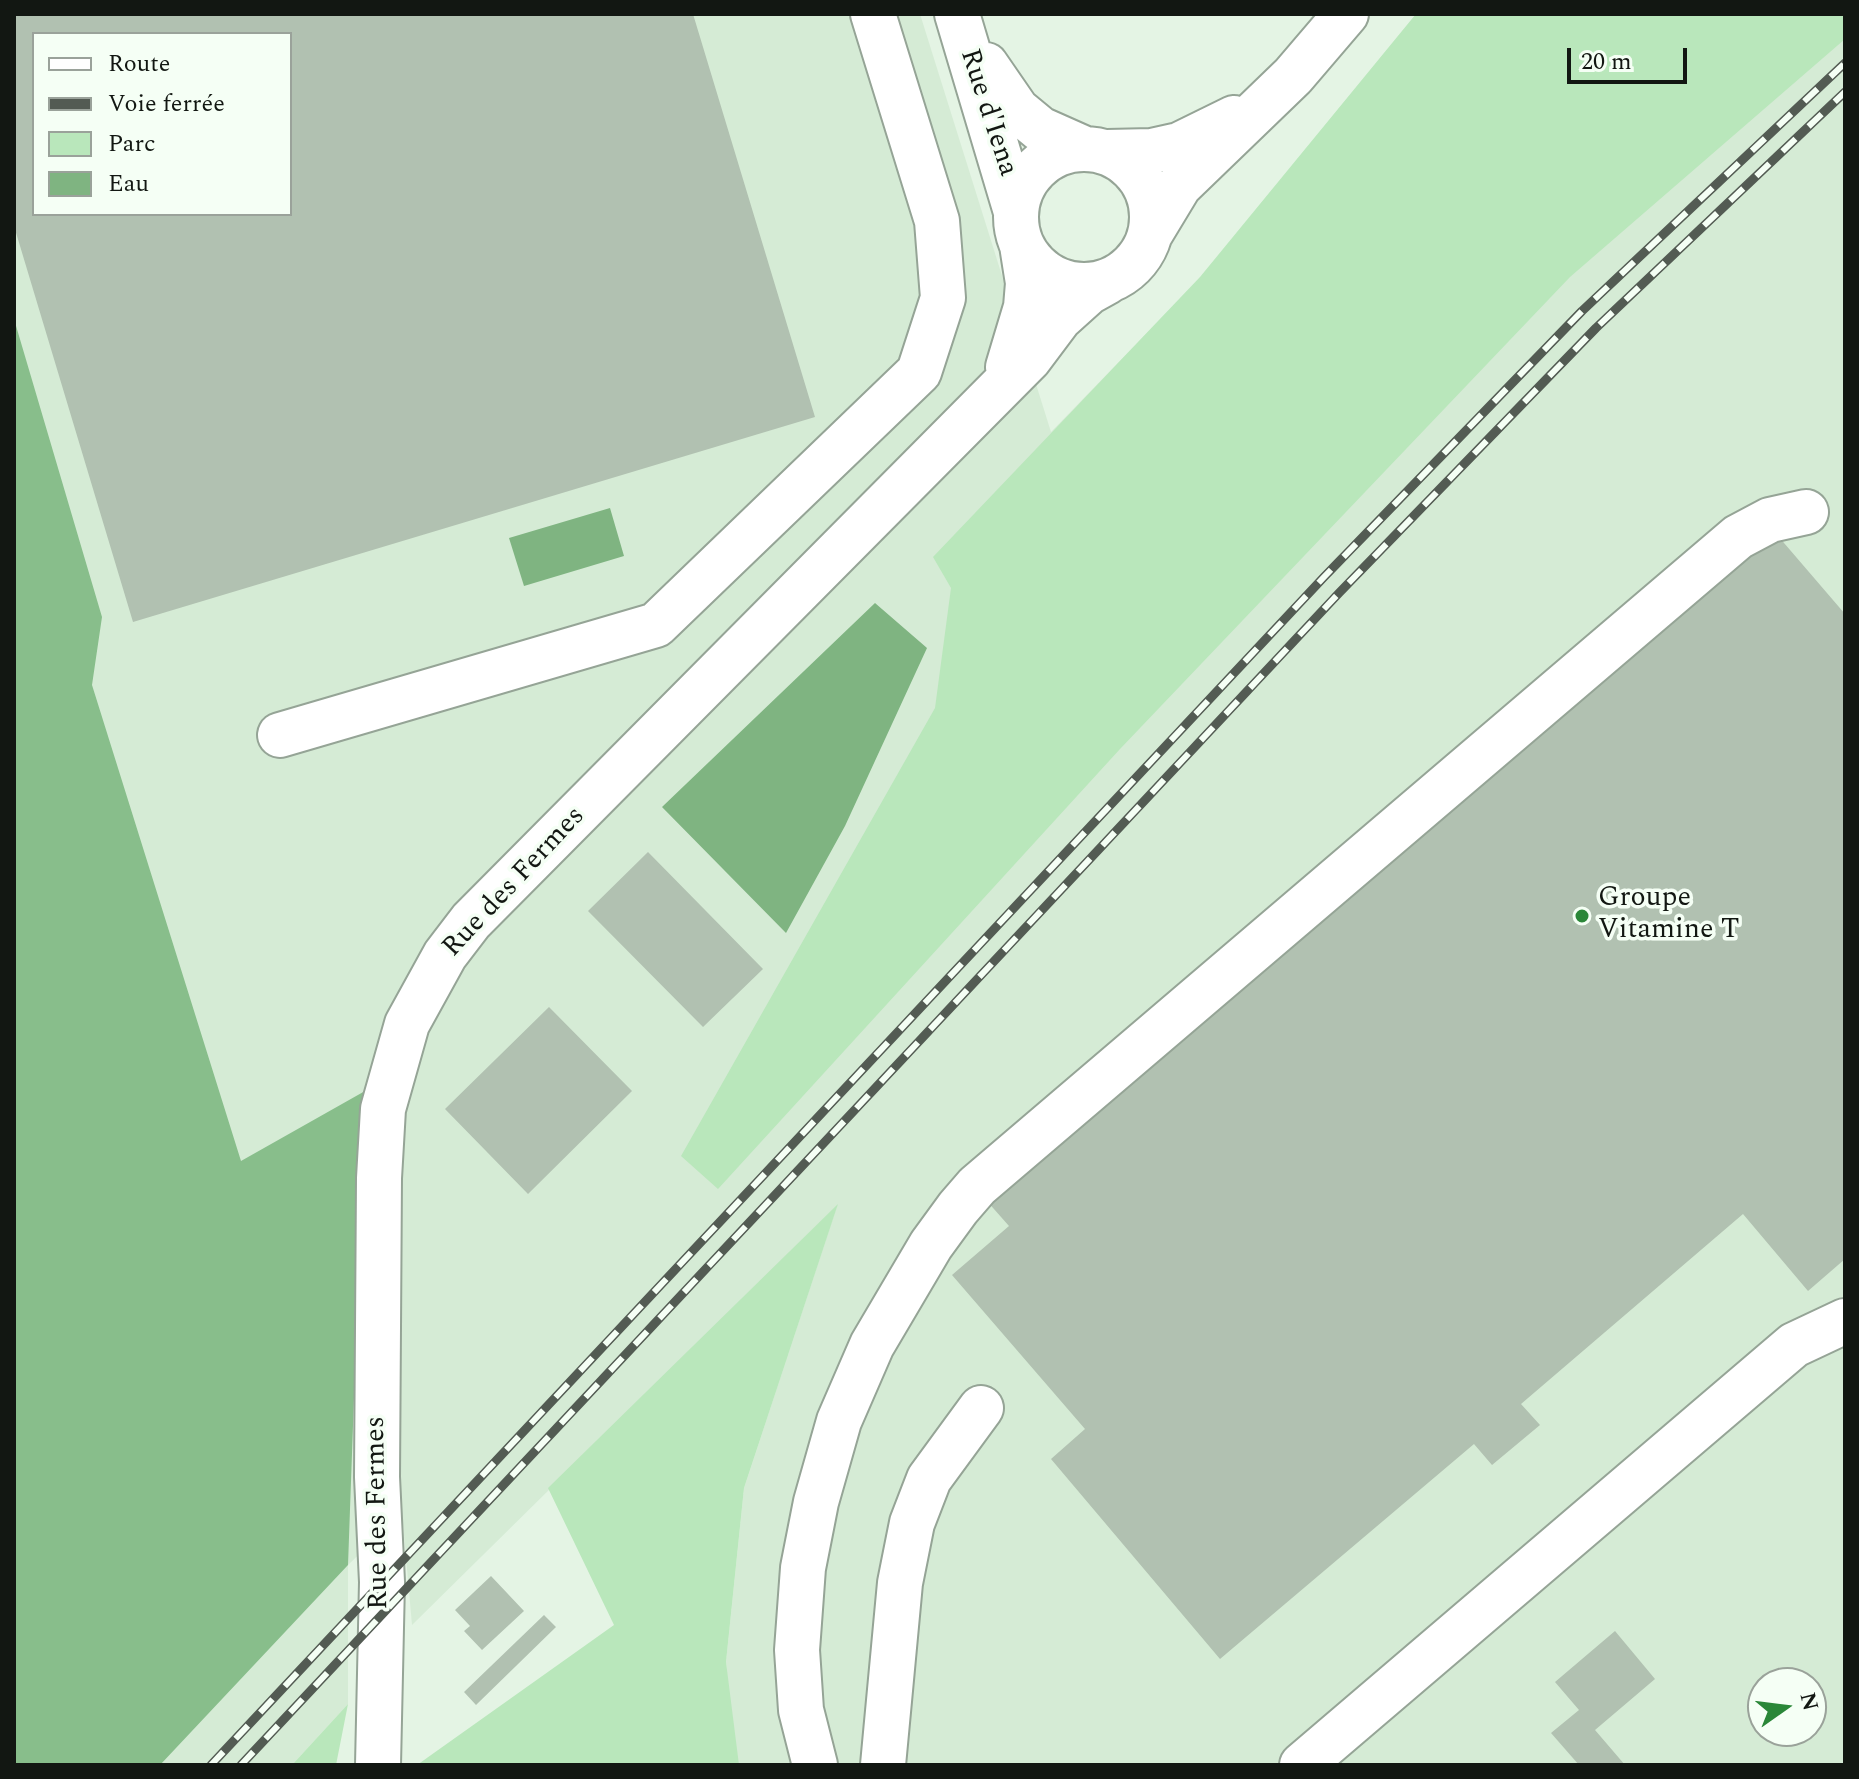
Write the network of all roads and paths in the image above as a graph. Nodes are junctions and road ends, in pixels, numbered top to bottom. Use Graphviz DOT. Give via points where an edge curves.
graph roads {
  1 [pos="873,14"];
  2 [pos="959,14"];
  3 [pos="1346,14"];
  4 [pos="1271,97"];
  5 [pos="1096,151"];
  6 [pos="1019,229"];
  7 [pos="1150,234"];
  8 [pos="1107,282"];
  9 [pos="993,395"];
  10 [pos="1806,512"];
  11 [pos="280,735"];
  12 [pos="1845,1321"];
  13 [pos="981,1408"];
  14 [pos="378,1765"];
  15 [pos="815,1765"];
  16 [pos="883,1765"];
  17 [pos="1302,1765"];
  1 -- 11 [label="street" via="937,221 943,298 919,372 656,625"];
  2 -- 5 [label="street, Rue d'Iena" via="1017,110 1040,129"];
  2 -- 6 [label="street, Rue d'Iena"];
  3 -- 4 [label="street"];
  4 -- 5 [label="street" via="1179,145 1152,151"];
  4 -- 7 [label="street" via="1179,186"];
  5 -- 6 [label="street" via="1062,153 1042,163 1022,190"];
  5 -- 7 [label="street" via="1126,163 1142,180 1151,201"];
  6 -- 8 [label="street" via="1034,264 1052,278 1073,285"];
  6 -- 9 [label="street, Rue des Fermes" via="1028,283 1026,307 1012,361"];
  7 -- 8 [label="street" via="1135,264"];
  8 -- 9 [label="street, Rue des Fermes" via="1059,319"];
  9 -- 14 [label="street, Rue des Fermes" via="471,921 445,955 407,1024 383,1109 379,1178"];
  10 -- 15 [label="street" via="1770,520 1738,537 977,1186 958,1208 872,1345 839,1421 816,1502 803,1568 797,1650 801,1710"];
  12 -- 17 [label="street" via="1794,1345"];
  13 -- 16 [label="street" via="929,1479 912,1523 900,1583"];
}
